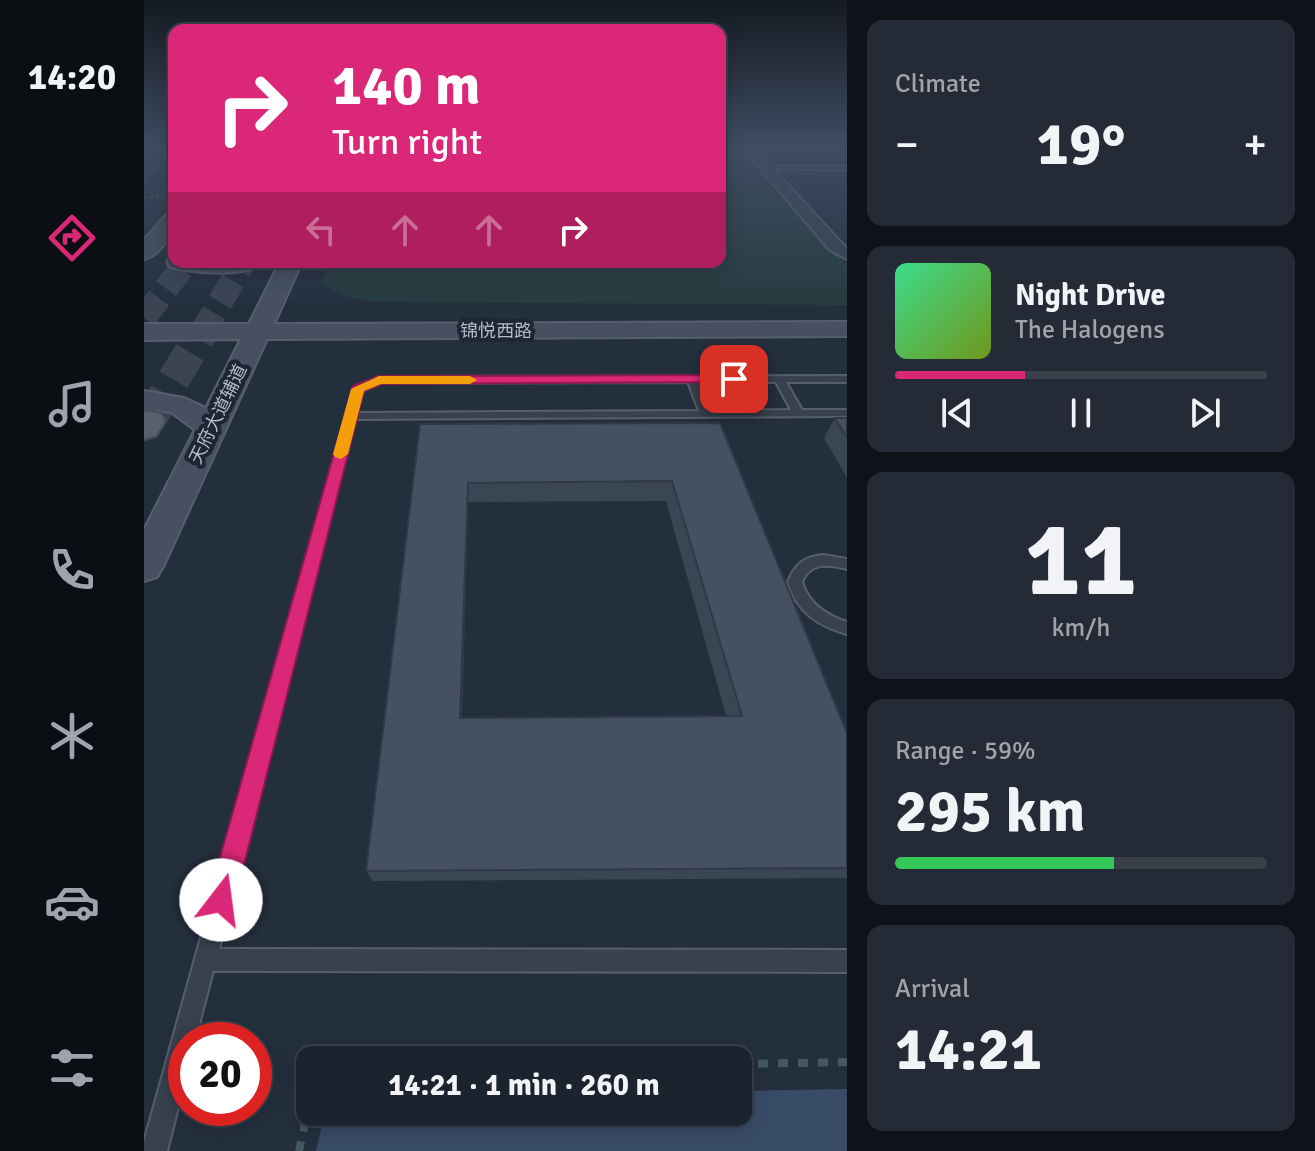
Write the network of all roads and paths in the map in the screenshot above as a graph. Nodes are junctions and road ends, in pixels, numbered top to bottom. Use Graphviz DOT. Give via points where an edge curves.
graph roads {
  1 [pos="795,200"];
  2 [pos="168,225"];
  3 [pos="144,253"];
  4 [pos="847,255"];
  5 [pos="288,268"];
  6 [pos="847,316"];
  7 [pos="144,319"];
  8 [pos="261,325"];
  9 [pos="847,329"];
  10 [pos="144,332"];
  11 [pos="692,379"];
  12 [pos="779,379"];
  13 [pos="847,379"];
  14 [pos="798,413"];
  15 [pos="847,413"];
  16 [pos="706,414"];
  17 [pos="351,416"];
  18 [pos="146,417"];
  19 [pos="211,429"];
  20 [pos="847,564"];
  21 [pos="144,567"];
  22 [pos="847,628"];
  23 [pos="205,960"];
  24 [pos="847,961"];
  25 [pos="847,1062"];
  26 [pos="752,1064"];
  27 [pos="304,1126"];
  28 [pos="154,1151"];
  29 [pos="299,1151"];
  1 -- 4 [label="street"];
  2 -- 3 [label="main road"];
  5 -- 8 [label="main road, 天府大道辅道"];
  6 -- 8 [label="main road, 锦悦西路"];
  7 -- 8 [label="main road, 锦悦西路"];
  8 -- 9 [label="main road, 锦悦西路"];
  8 -- 10 [label="main road, 锦悦西路"];
  8 -- 19 [label="main road, 天府大道辅道"];
  11 -- 12 [label="lane"];
  11 -- 16 [label="lane"];
  11 -- 17 [label="lane" via="379,380 358,389"];
  12 -- 13 [label="lane"];
  12 -- 14 [label="lane"];
  14 -- 15 [label="lane"];
  14 -- 16 [label="lane"];
  16 -- 17 [label="lane"];
  17 -- 23 [label="lane"];
  18 -- 19 [label="main road" via="169,402 193,409"];
  19 -- 21 [label="main road, 天府大道辅道"];
  20 -- 22 [label="lane" via="814,561 804,565 795,582 804,604 815,614"];
  23 -- 24 [label="lane"];
  23 -- 28 [label="lane"];
  25 -- 26 [label="path"];
  27 -- 29 [label="path"];
}
